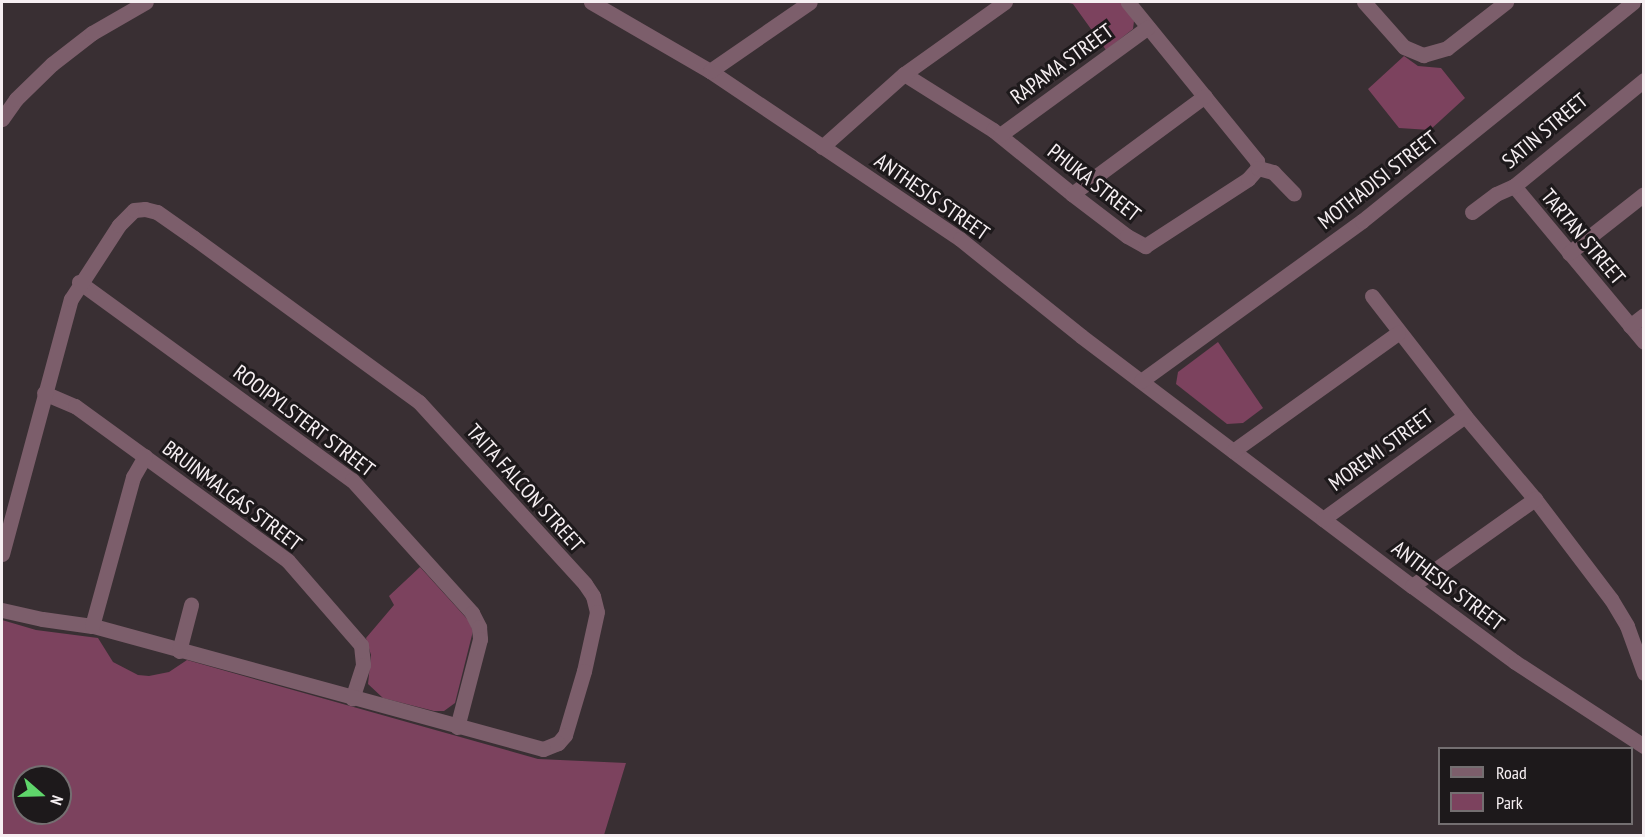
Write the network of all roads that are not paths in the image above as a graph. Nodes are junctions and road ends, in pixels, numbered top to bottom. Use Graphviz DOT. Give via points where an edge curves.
graph roads {
  1 [pos="146,2"];
  2 [pos="591,2"];
  3 [pos="809,2"];
  4 [pos="1005,2"];
  5 [pos="1128,2"];
  6 [pos="1364,2"];
  7 [pos="1506,2"];
  8 [pos="1633,2"];
  9 [pos="1148,27"];
  10 [pos="710,71"];
  11 [pos="904,74"];
  12 [pos="1644,80"];
  13 [pos="1205,96"];
  14 [pos="2,120"];
  15 [pos="1000,135"];
  16 [pos="822,147"];
  17 [pos="1257,168"];
  18 [pos="1514,186"];
  19 [pos="1072,194"];
  20 [pos="1294,194"];
  21 [pos="1644,194"];
  22 [pos="1472,212"];
  23 [pos="1569,253"];
  24 [pos="79,282"];
  25 [pos="1372,296"];
  26 [pos="1644,315"];
  27 [pos="1630,326"];
  28 [pos="1398,333"];
  29 [pos="1644,342"];
  30 [pos="1141,381"];
  31 [pos="44,393"];
  32 [pos="1465,416"];
  33 [pos="1233,451"];
  34 [pos="145,456"];
  35 [pos="1535,499"];
  36 [pos="1323,519"];
  37 [pos="2,554"];
  38 [pos="1412,586"];
  39 [pos="191,605"];
  40 [pos="2,610"];
  41 [pos="92,626"];
  42 [pos="179,651"];
  43 [pos="1644,673"];
  44 [pos="352,698"];
  45 [pos="457,727"];
  46 [pos="1644,746"];
  1 -- 14 [label="street" via="92,33 52,64 16,99"];
  2 -- 10 [label="street, ANTHESIS STREET"];
  3 -- 10 [label="street"];
  4 -- 11 [label="street"];
  5 -- 9 [label="street"];
  6 -- 7 [label="street" via="1404,47 1423,55 1447,48"];
  8 -- 30 [label="street, MOTHADISI STREET" via="1362,221"];
  9 -- 13 [label="street"];
  9 -- 15 [label="street, RAPAMA STREET"];
  10 -- 16 [label="street, ANTHESIS STREET"];
  11 -- 15 [label="street, PHUKA STREET"];
  11 -- 16 [label="street"];
  12 -- 18 [label="street, SATIN STREET"];
  13 -- 17 [label="street" via="1254,155"];
  13 -- 19 [label="street"];
  15 -- 19 [label="street, PHUKA STREET"];
  16 -- 30 [label="street, ANTHESIS STREET" via="960,239"];
  17 -- 19 [label="street, PHUKA STREET" via="1248,179 1145,246"];
  17 -- 20 [label="street" via="1273,172"];
  18 -- 22 [label="street, SATIN STREET"];
  18 -- 23 [label="street, TARTAN STREET"];
  21 -- 23 [label="street"];
  23 -- 27 [label="street, TARTAN STREET"];
  24 -- 31 [label="street, TAITA FALCON STREET" via="67,308"];
  24 -- 45 [label="street, ROOIPYLSTERT STREET" via="352,480 472,613 480,639"];
  24 -- 45 [label="street, TAITA FALCON STREET" via="129,213 145,209 157,212 419,402 585,584 596,602 596,623 562,739 543,749"];
  25 -- 28 [label="street"];
  26 -- 27 [label="street"];
  27 -- 29 [label="street, TARTAN STREET"];
  28 -- 32 [label="street"];
  28 -- 33 [label="street"];
  30 -- 33 [label="street, ANTHESIS STREET"];
  31 -- 34 [label="street, BRUINMALGAS STREET" via="68,402"];
  31 -- 37 [label="street, TAITA FALCON STREET"];
  32 -- 35 [label="street"];
  32 -- 36 [label="street, MOREMI STREET"];
  33 -- 36 [label="street, ANTHESIS STREET"];
  34 -- 41 [label="street" via="133,477"];
  34 -- 44 [label="street, BRUINMALGAS STREET" via="282,556 353,634 361,645 363,659 362,674"];
  35 -- 38 [label="street"];
  35 -- 43 [label="street" via="1620,614"];
  36 -- 38 [label="street, ANTHESIS STREET"];
  38 -- 46 [label="street, ANTHESIS STREET" via="1515,662"];
  39 -- 42 [label="street"];
  40 -- 41 [label="street, TAITA FALCON STREET"];
  41 -- 42 [label="street, TAITA FALCON STREET"];
  42 -- 44 [label="street, TAITA FALCON STREET"];
  44 -- 45 [label="street, TAITA FALCON STREET"];
}
